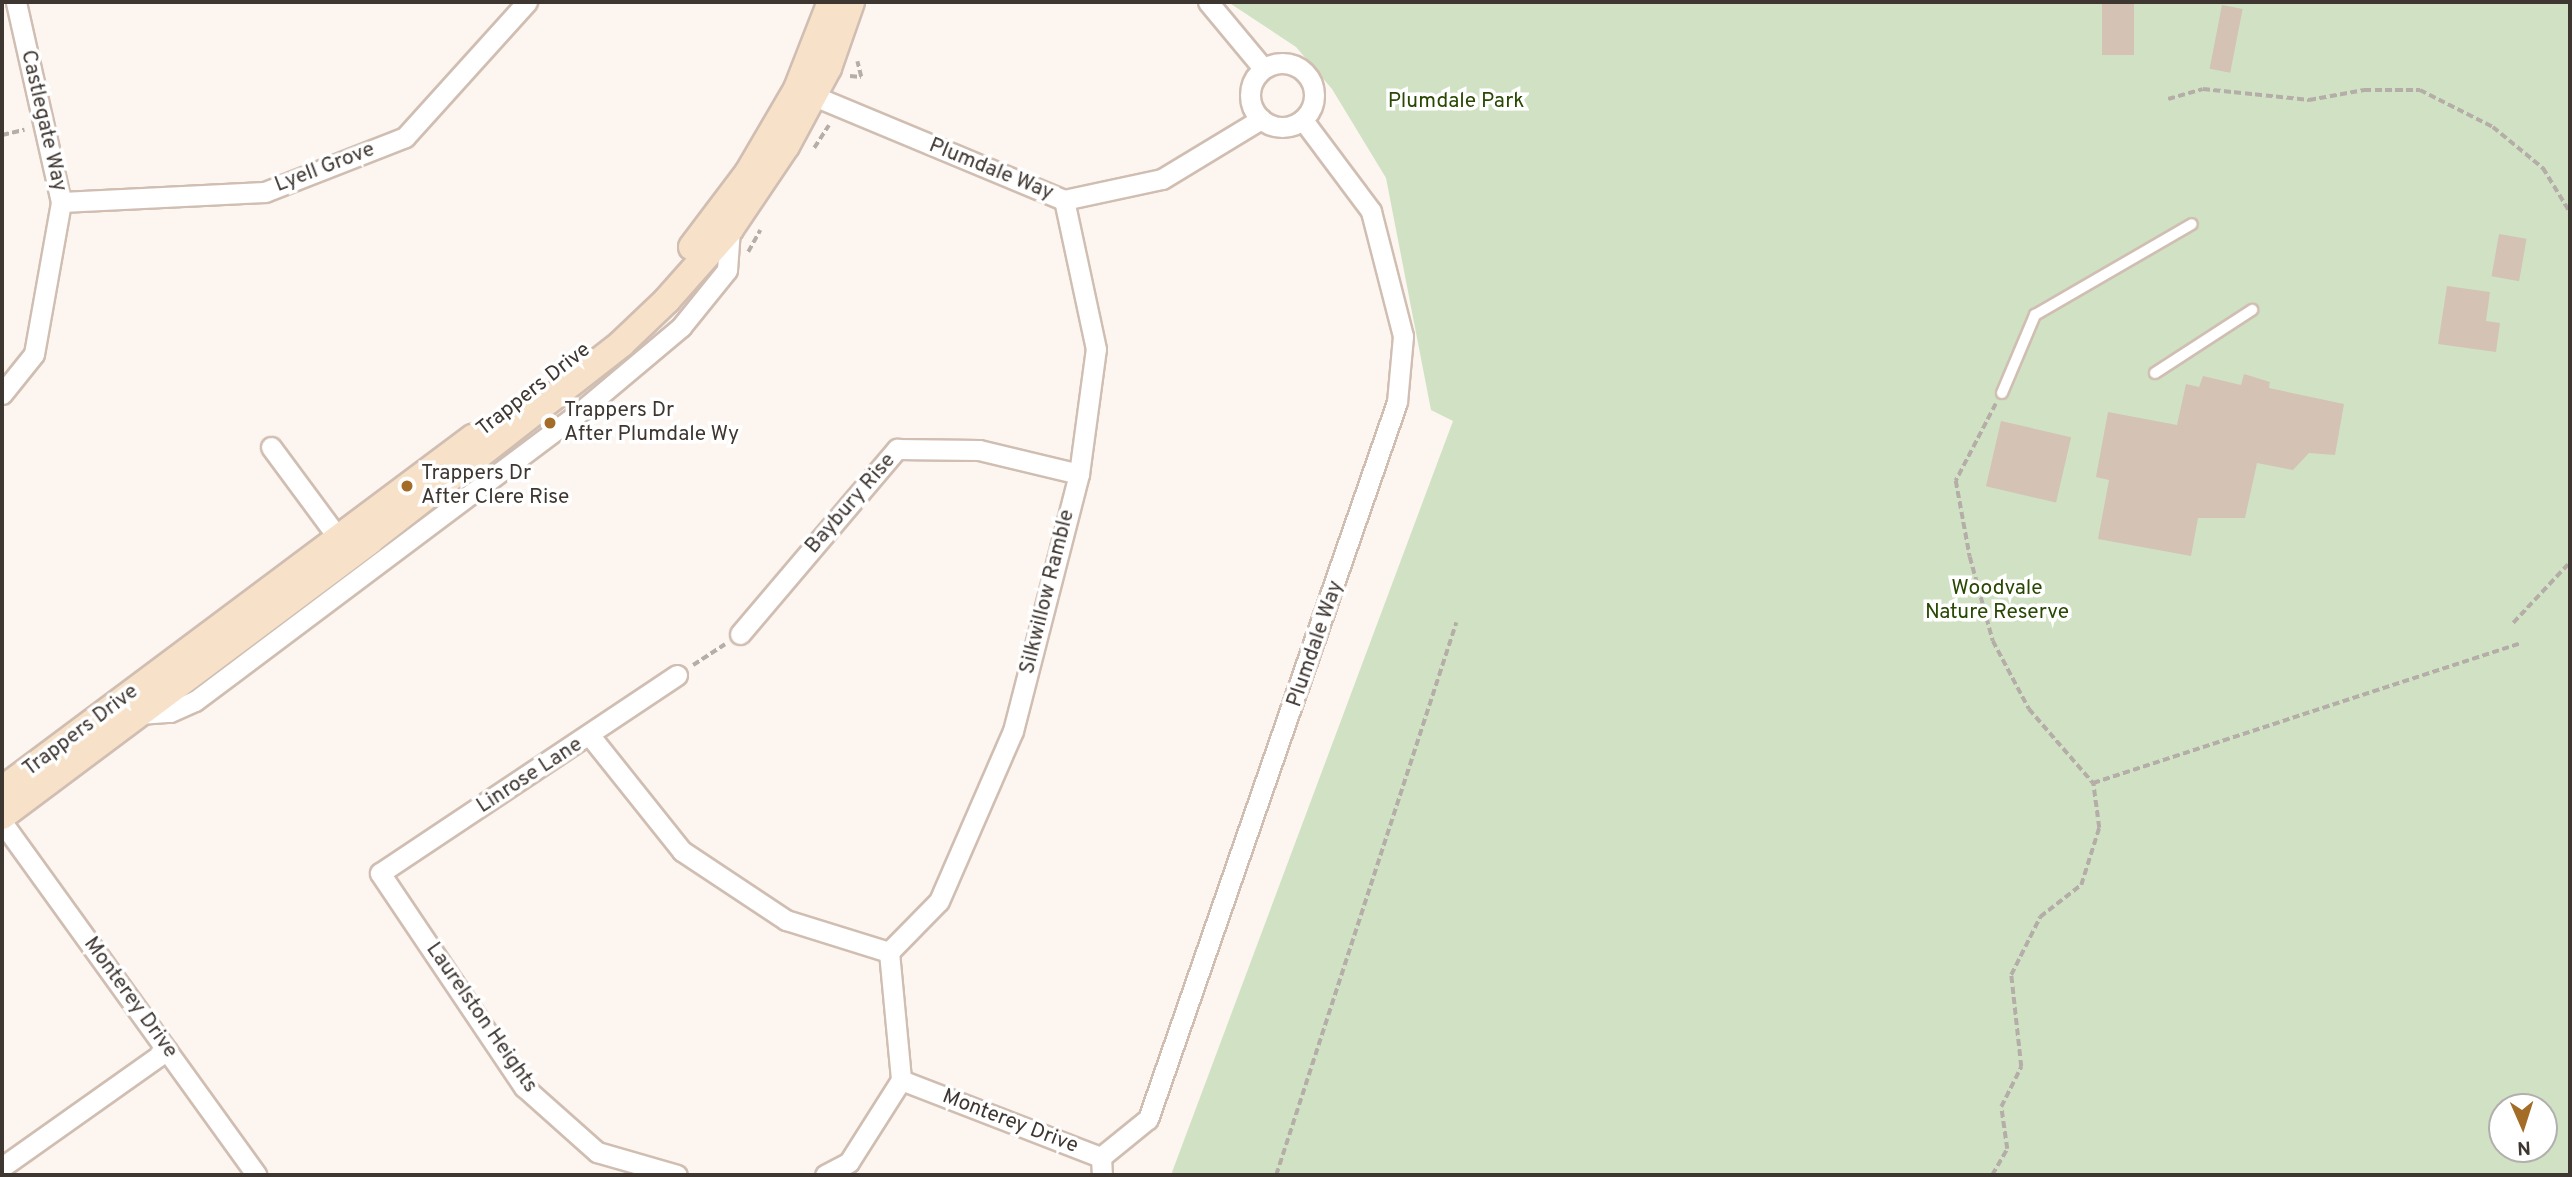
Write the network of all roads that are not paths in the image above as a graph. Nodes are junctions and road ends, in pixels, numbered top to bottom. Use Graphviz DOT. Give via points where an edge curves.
graph roads {
  1 [pos="16,2"];
  2 [pos="527,2"];
  3 [pos="831,2"];
  4 [pos="851,2"];
  5 [pos="1208,2"];
  6 [pos="1263,68"];
  7 [pos="805,93"];
  8 [pos="1261,119"];
  9 [pos="1303,120"];
  10 [pos="1064,200"];
  11 [pos="61,202"];
  12 [pos="2192,224"];
  13 [pos="2252,310"];
  14 [pos="2155,373"];
  15 [pos="2002,393"];
  16 [pos="2,394"];
  17 [pos="271,447"];
  18 [pos="1079,474"];
  19 [pos="339,539"];
  20 [pos="740,634"];
  21 [pos="677,675"];
  22 [pos="591,737"];
  23 [pos="2,790"];
  24 [pos="2,819"];
  25 [pos="380,873"];
  26 [pos="889,952"];
  27 [pos="167,1050"];
  28 [pos="901,1080"];
  29 [pos="1102,1166"];
  30 [pos="2,1167"];
  31 [pos="257,1175"];
  32 [pos="677,1175"];
  33 [pos="825,1175"];
  1 -- 11 [label="street, Castlegate Way"];
  2 -- 11 [label="street, Lyell Grove" via="405,136 265,192"];
  3 -- 7 [label="main road, Trappers Drive"];
  4 -- 7 [label="main road, Trappers Drive"];
  5 -- 6 [label="street"];
  6 -- 8 [label="street" via="1250,93"];
  6 -- 9 [label="street" via="1295,65 1311,79 1314,101"];
  7 -- 10 [label="street, Plumdale Way"];
  7 -- 19 [label="main road, Trappers Drive" via="666,278 556,376"];
  7 -- 24 [label="main road, Trappers Drive" via="730,229 621,344"];
  8 -- 9 [label="street" via="1282,127"];
  8 -- 10 [label="street, Plumdale Way" via="1162,179"];
  9 -- 29 [label="street, Plumdale Way" via="1371,211 1403,335 1397,402 1148,1119"];
  10 -- 18 [label="street, Silkwillow Ramble" via="1096,349"];
  11 -- 16 [label="street, Castlegate Way" via="34,354"];
  12 -- 15 [label="lane" via="2035,315"];
  13 -- 14 [label="lane"];
  17 -- 19 [label="street"];
  18 -- 20 [label="street, Baybury Rise" via="979,450 897,449"];
  18 -- 26 [label="street, Silkwillow Ramble" via="1013,731 939,901"];
  19 -- 23 [label="main road, Trappers Drive"];
  21 -- 22 [label="street, Linrose Lane"];
  22 -- 25 [label="street, Linrose Lane"];
  22 -- 26 [label="street" via="682,851 786,920"];
  24 -- 27 [label="street, Monterey Drive"];
  25 -- 32 [label="street, Laurelston Heights" via="524,1087 597,1152"];
  26 -- 28 [label="street"];
  27 -- 30 [label="street"];
  27 -- 31 [label="street, Monterey Drive"];
  28 -- 29 [label="street, Monterey Drive"];
  28 -- 33 [label="street" via="849,1162"];
}
